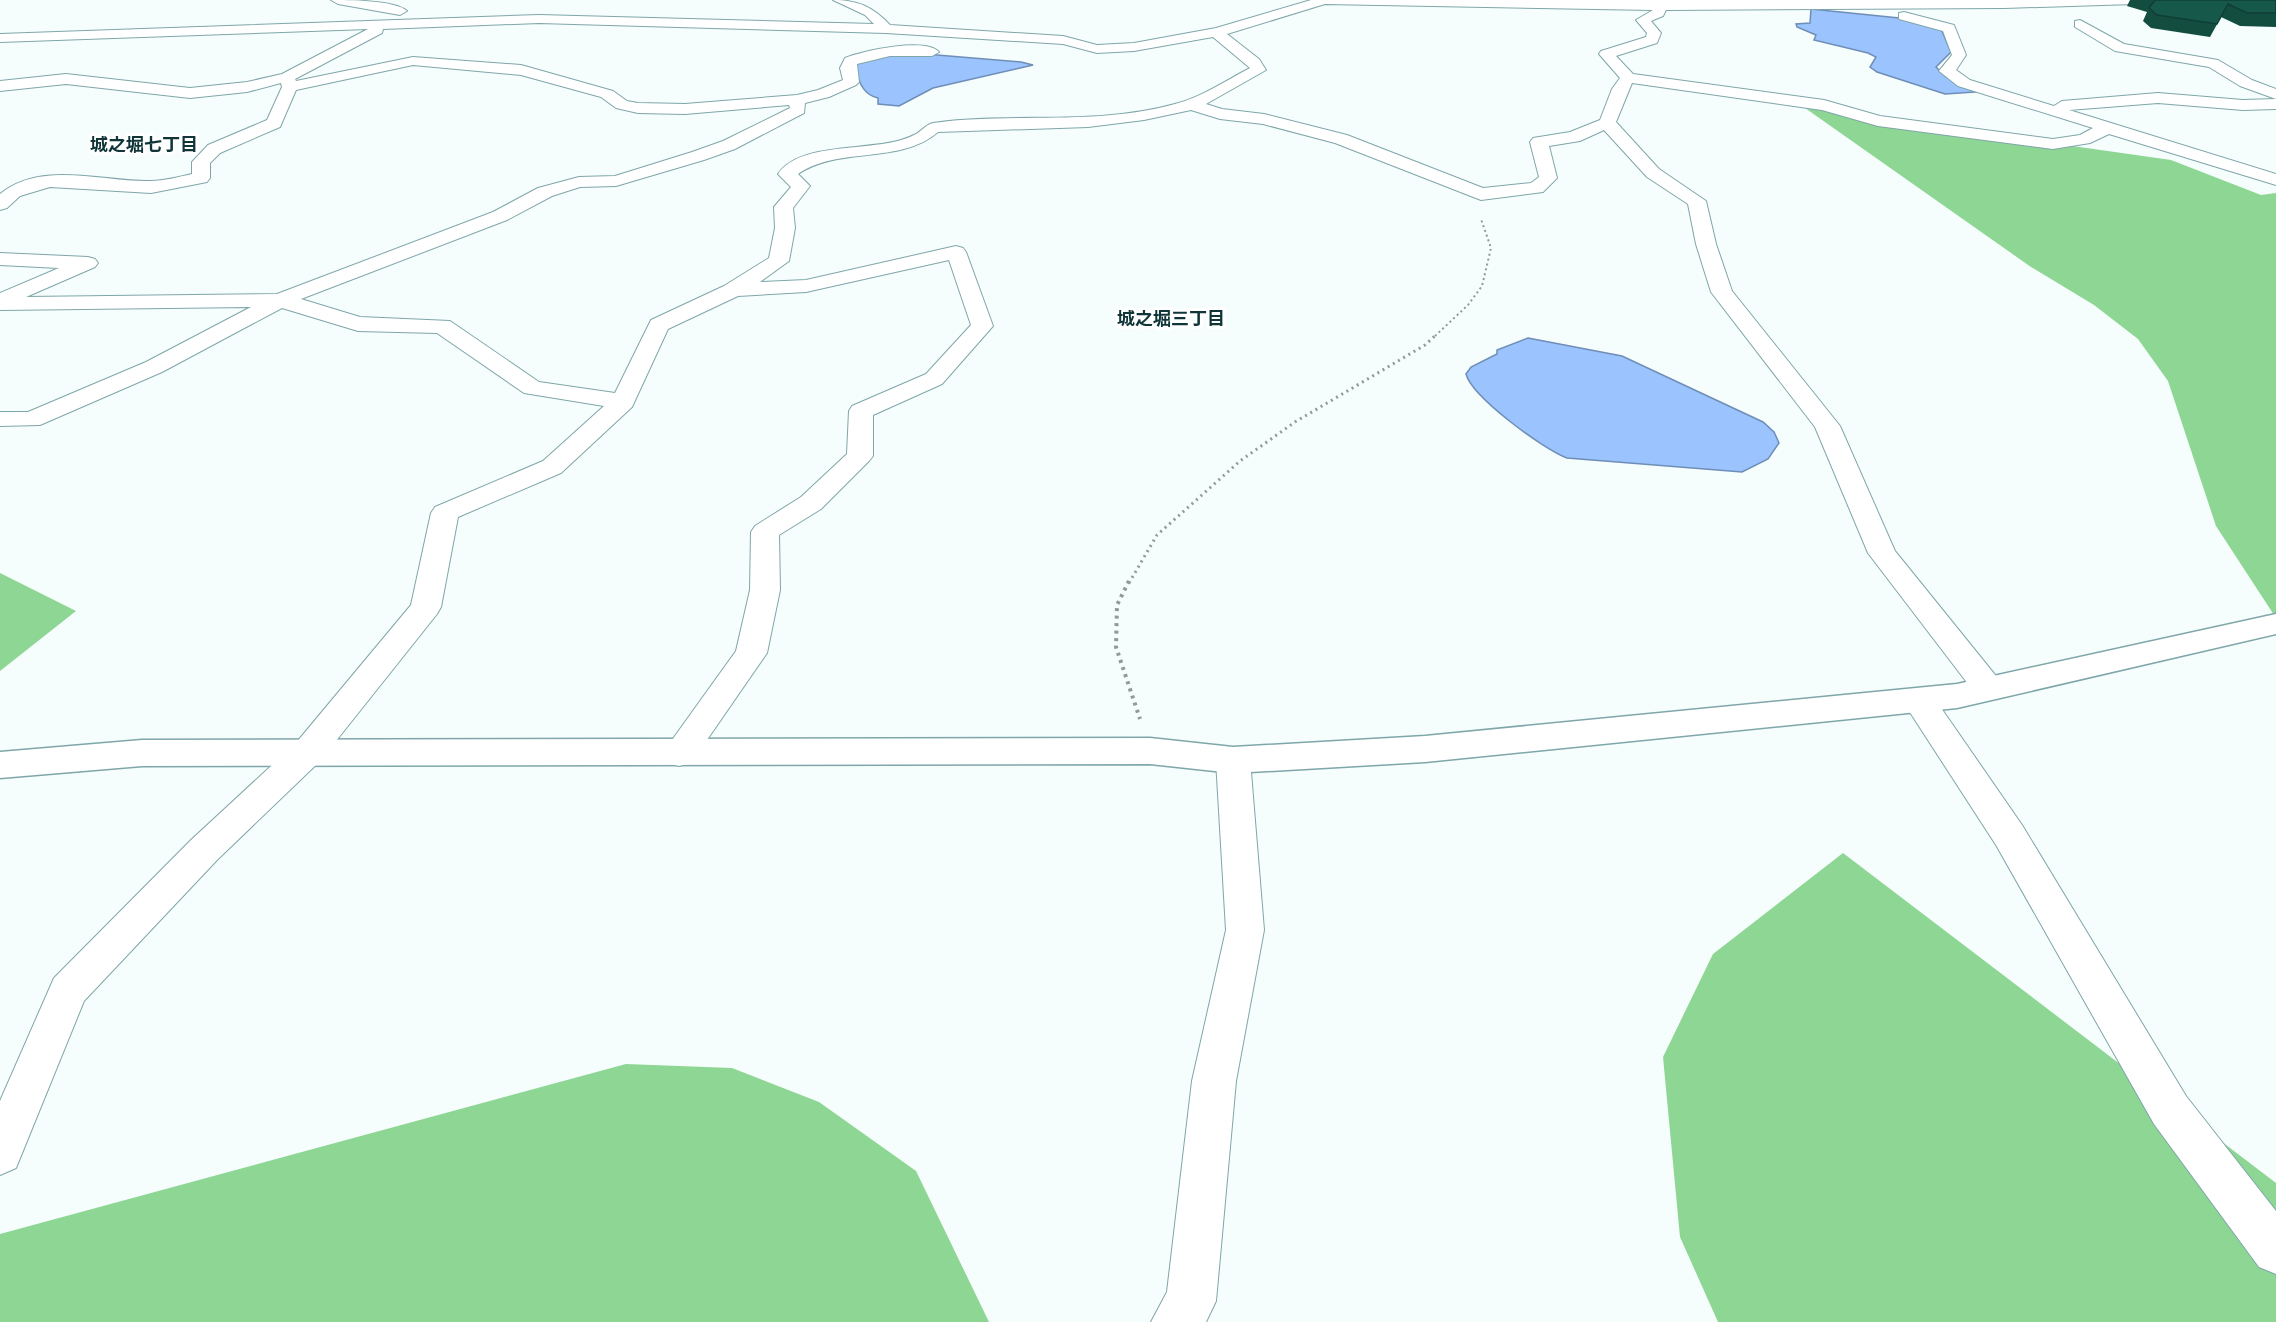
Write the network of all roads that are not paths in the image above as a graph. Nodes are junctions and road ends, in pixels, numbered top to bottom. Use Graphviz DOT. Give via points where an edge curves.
graph roads {
  1 [pos="338,0"];
  2 [pos="840,0"];
  3 [pos="1324,0"];
  4 [pos="1782,0"];
  5 [pos="2145,0"];
  6 [pos="1372,1"];
  7 [pos="2044,2"];
  8 [pos="1800,5"];
  9 [pos="1838,5"];
  10 [pos="1661,6"];
  11 [pos="2134,7"];
  12 [pos="2101,21"];
  13 [pos="388,24"];
  14 [pos="431,24"];
  15 [pos="886,29"];
  16 [pos="1216,32"];
  17 [pos="0,38"];
  18 [pos="1097,49"];
  19 [pos="952,53"];
  20 [pos="1067,58"];
  21 [pos="1628,78"];
  22 [pos="66,79"];
  23 [pos="288,82"];
  24 [pos="0,86"];
  25 [pos="2276,94"];
  26 [pos="797,100"];
  27 [pos="23,101"];
  28 [pos="1191,104"];
  29 [pos="2276,104"];
  30 [pos="2050,110"];
  31 [pos="1607,123"];
  32 [pos="2110,128"];
  33 [pos="2276,180"];
  34 [pos="0,204"];
  35 [pos="0,259"];
  36 [pos="732,291"];
  37 [pos="280,300"];
  38 [pos="0,302"];
  39 [pos="623,402"];
  40 [pos="0,419"];
  41 [pos="2276,624"];
  42 [pos="1989,689"];
  43 [pos="1918,700"];
  44 [pos="308,752"];
  45 [pos="679,754"];
  46 [pos="1233,760"];
  47 [pos="0,765"];
  48 [pos="0,1153"];
  49 [pos="2276,1250"];
  50 [pos="1176,1322"];
  1 -- 14 [label="street" via="412,14"];
  2 -- 15 [label="street" via="870,12"];
  3 -- 6 [label="street"];
  3 -- 16 [label="street"];
  4 -- 8 [label="street"];
  5 -- 11 [label="street" via="2147,5"];
  6 -- 10 [label="street"];
  7 -- 9 [label="street"];
  7 -- 11 [label="street"];
  8 -- 9 [label="street"];
  8 -- 10 [label="street"];
  9 -- 30 [label="street" via="1946,26 1952,32 1959,55 1947,67 1952,75 1988,93"];
  10 -- 21 [label="street" via="1658,14 1643,20 1654,33 1652,40 1606,54"];
  12 -- 25 [label="street" via="2080,24 2120,48 2213,63"];
  13 -- 14 [label="street"];
  13 -- 17 [label="street"];
  13 -- 23 [label="street"];
  14 -- 15 [label="street" via="539,19"];
  15 -- 18 [label="street" via="1064,40"];
  16 -- 18 [label="street" via="1134,47"];
  16 -- 28 [label="street" via="1254,62 1258,70"];
  18 -- 20 [label="street"];
  19 -- 26 [label="street" via="896,50 866,55 850,62 851,82"];
  21 -- 31 [label="street"];
  21 -- 32 [label="street" via="1824,105 1878,121 2053,144 2084,139"];
  22 -- 23 [label="street" via="190,93"];
  22 -- 24 [label="street"];
  22 -- 27 [label="street"];
  23 -- 26 [label="street" via="413,61 521,70 607,94 622,105 638,108 685,109"];
  23 -- 34 [label="street" via="274,123 214,149 201,162 201,178 152,187 50,180 8,195"];
  26 -- 37 [label="street" via="798,110 729,145 616,181 579,182 545,192 500,216"];
  28 -- 31 [label="street" via="1220,114 1264,119 1341,139 1481,194 1543,186 1548,178 1539,142 1590,133"];
  28 -- 36 [label="street" via="1088,122 933,128 920,139 872,151 807,160 787,174 801,186 783,207 785,228 779,261"];
  29 -- 30 [label="street" via="2158,99 2073,104"];
  30 -- 32 [label="street"];
  31 -- 42 [label="street" via="1653,173 1697,201 1722,291 1827,426 1882,553"];
  32 -- 33 [label="street"];
  35 -- 38 [label="street" via="88,263"];
  36 -- 39 [label="street" via="659,325"];
  36 -- 45 [label="street" via="806,286 956,252 982,326 934,379 861,411 860,456 811,503 765,532 765,590 750,653"];
  37 -- 38 [label="street"];
  37 -- 39 [label="street" via="358,324 442,326 532,388"];
  37 -- 40 [label="street" via="154,367 31,420"];
  39 -- 44 [label="street" via="552,467 445,513 426,607"];
  41 -- 42 [label="street"];
  42 -- 43 [label="street"];
  43 -- 46 [label="street" via="1425,749"];
  43 -- 49 [label="street" via="2009,835 2170,1110"];
  44 -- 45 [label="street"];
  44 -- 47 [label="street" via="142,753"];
  44 -- 48 [label="street" via="196,858 68,990"];
  45 -- 46 [label="street" via="1150,751"];
  46 -- 50 [label="street" via="1245,930 1214,1081 1191,1300"];
}
